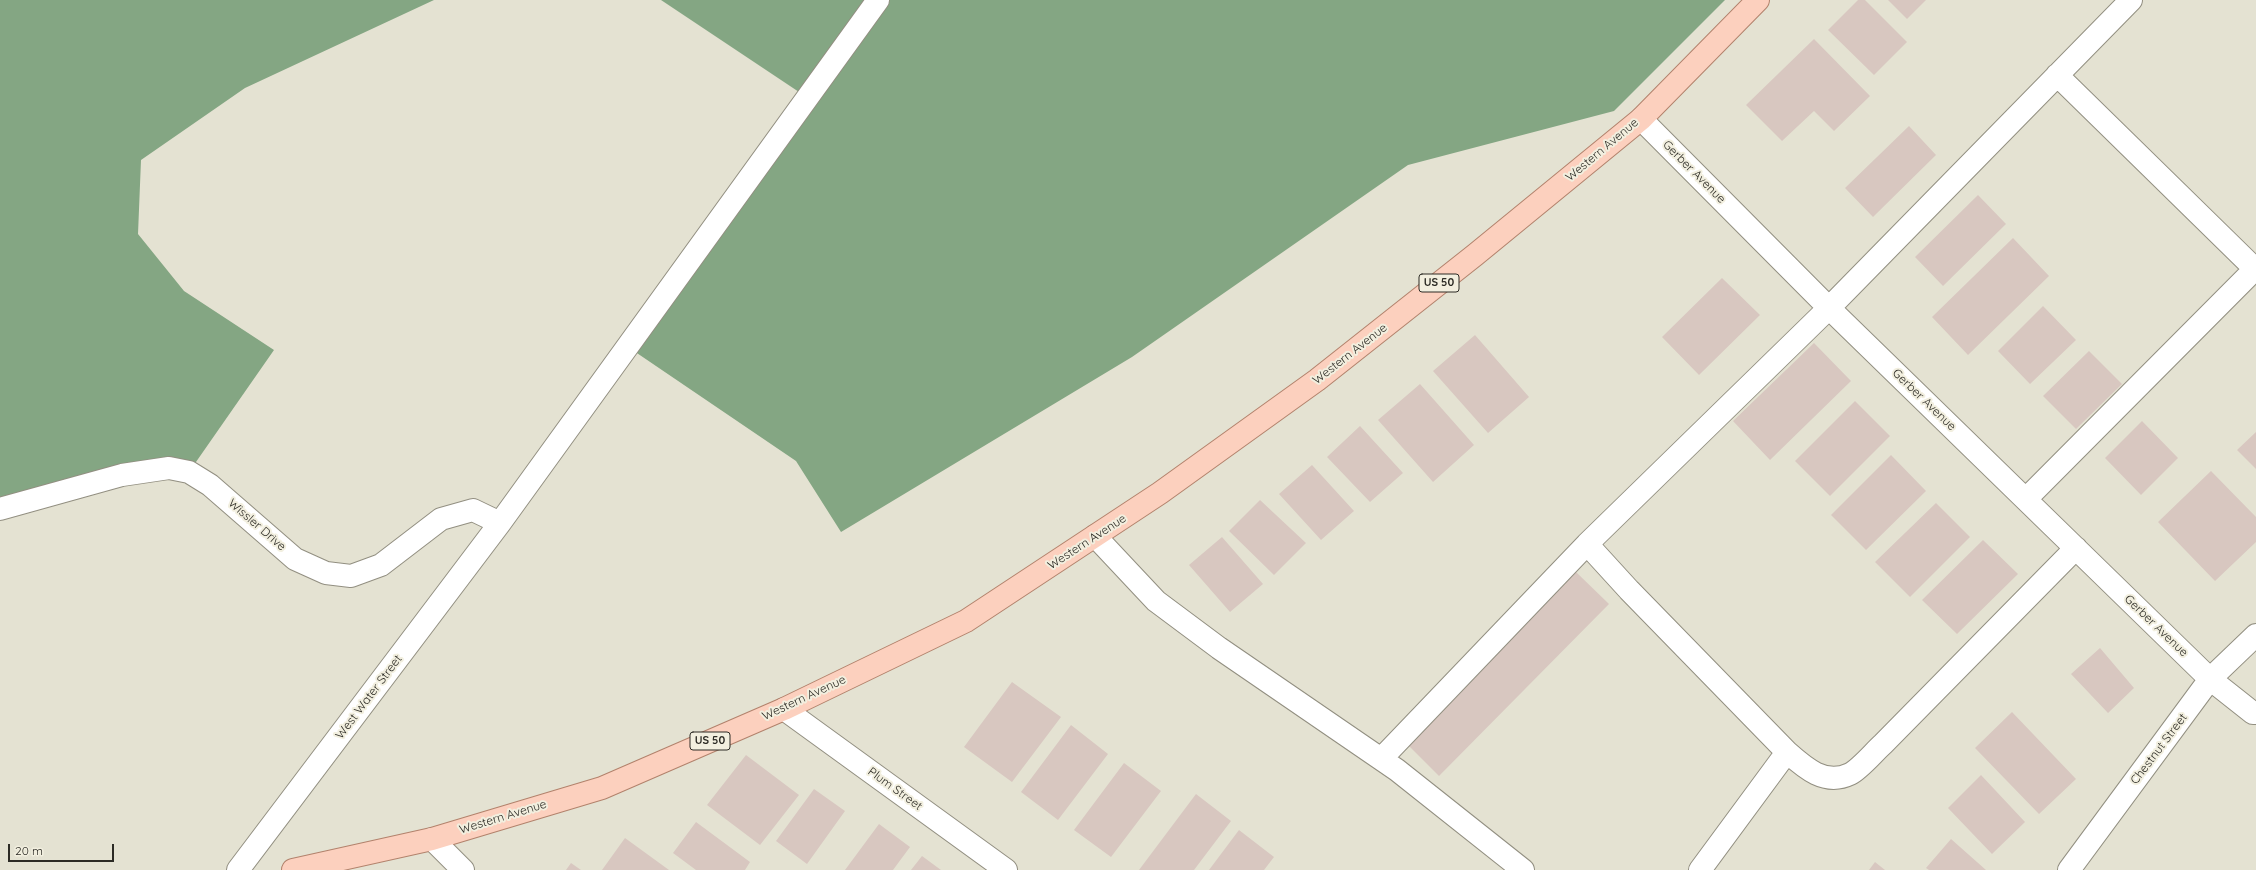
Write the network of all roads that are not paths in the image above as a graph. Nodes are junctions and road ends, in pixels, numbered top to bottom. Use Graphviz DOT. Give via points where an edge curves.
graph roads {
  1 [pos="878,0"];
  2 [pos="1758,0"];
  3 [pos="2131,0"];
  4 [pos="2057,75"];
  5 [pos="1641,119"];
  6 [pos="2256,268"];
  7 [pos="1829,308"];
  8 [pos="2026,499"];
  9 [pos="0,509"];
  10 [pos="500,523"];
  11 [pos="1095,536"];
  12 [pos="1587,544"];
  13 [pos="2076,548"];
  14 [pos="2256,635"];
  15 [pos="2210,679"];
  16 [pos="784,709"];
  17 [pos="2256,713"];
  18 [pos="1787,752"];
  19 [pos="1381,759"];
  20 [pos="432,839"];
  21 [pos="238,870"];
  22 [pos="293,870"];
  23 [pos="463,870"];
  24 [pos="1006,870"];
  25 [pos="1523,870"];
  26 [pos="1700,870"];
  27 [pos="2069,870"];
  1 -- 10 [label="street, West Water Street"];
  2 -- 5 [label="main road, Western Avenue / US 50"];
  3 -- 4 [label="street"];
  4 -- 6 [label="street"];
  4 -- 7 [label="street"];
  5 -- 7 [label="street, Gerber Avenue"];
  5 -- 11 [label="main road, Western Avenue / US 50" via="1317,380 1160,493"];
  6 -- 8 [label="street"];
  7 -- 8 [label="street, Gerber Avenue"];
  7 -- 12 [label="street"];
  8 -- 13 [label="street, Gerber Avenue"];
  9 -- 10 [label="street, Wissler Drive" via="122,475 169,468 189,472 210,485 295,558 326,573 351,576 381,565 441,519 473,510"];
  10 -- 21 [label="street, West Water Street"];
  11 -- 16 [label="main road, Western Avenue / US 50" via="966,621"];
  11 -- 19 [label="street" via="1156,601 1219,648"];
  12 -- 18 [label="street"];
  12 -- 19 [label="street"];
  13 -- 15 [label="street, Gerber Avenue"];
  13 -- 18 [label="street" via="1851,774 1829,779 1809,771"];
  14 -- 15 [label="street, Chestnut Street"];
  15 -- 17 [label="street, Gerber Avenue" via="2252,713"];
  15 -- 27 [label="street, Chestnut Street"];
  16 -- 20 [label="main road, Western Avenue / US 50" via="602,788"];
  16 -- 24 [label="street, Plum Street"];
  18 -- 26 [label="street"];
  19 -- 25 [label="street"];
  20 -- 22 [label="main road, Western Avenue / US 50"];
  20 -- 23 [label="street"];
}
